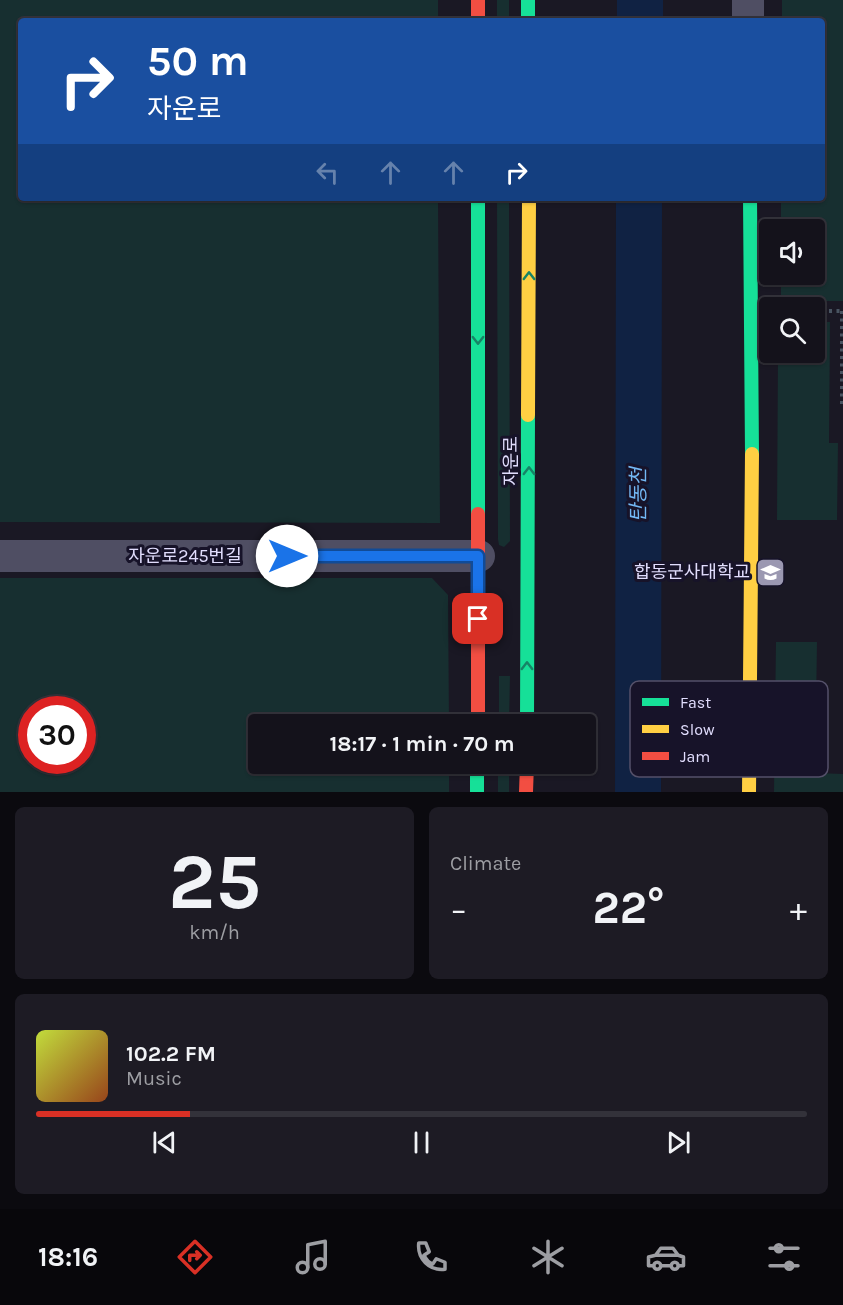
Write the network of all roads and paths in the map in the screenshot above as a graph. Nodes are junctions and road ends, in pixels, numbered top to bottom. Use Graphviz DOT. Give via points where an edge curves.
graph roads {
  1 [pos="478,0"];
  2 [pos="528,0"];
  3 [pos="748,0"];
  4 [pos="478,18"];
  5 [pos="528,18"];
  6 [pos="748,18"];
  7 [pos="478,201"];
  8 [pos="529,201"];
  9 [pos="750,201"];
  10 [pos="825,311"];
  11 [pos="842,311"];
  12 [pos="842,405"];
  13 [pos="0,556"];
  14 [pos="478,556"];
  15 [pos="751,681"];
  16 [pos="477,714"];
  17 [pos="527,714"];
  18 [pos="477,774"];
  19 [pos="526,774"];
  20 [pos="749,777"];
  21 [pos="477,792"];
  22 [pos="526,792"];
  23 [pos="749,792"];
  1 -- 4 [label="street"];
  2 -- 5 [label="street"];
  3 -- 6 [label="street"];
  7 -- 14 [label="street, 자운로, one-way"];
  17 -- 8 [label="street, 자운로, one-way"];
  9 -- 15 [label="street"];
  10 -- 11 [label="path"];
  11 -- 12 [label="path"];
  13 -- 14 [label="street, 자운로245번길"];
  14 -- 16 [label="street, 자운로"];
  18 -- 21 [label="street"];
  19 -- 22 [label="street"];
  20 -- 23 [label="street"];
}
